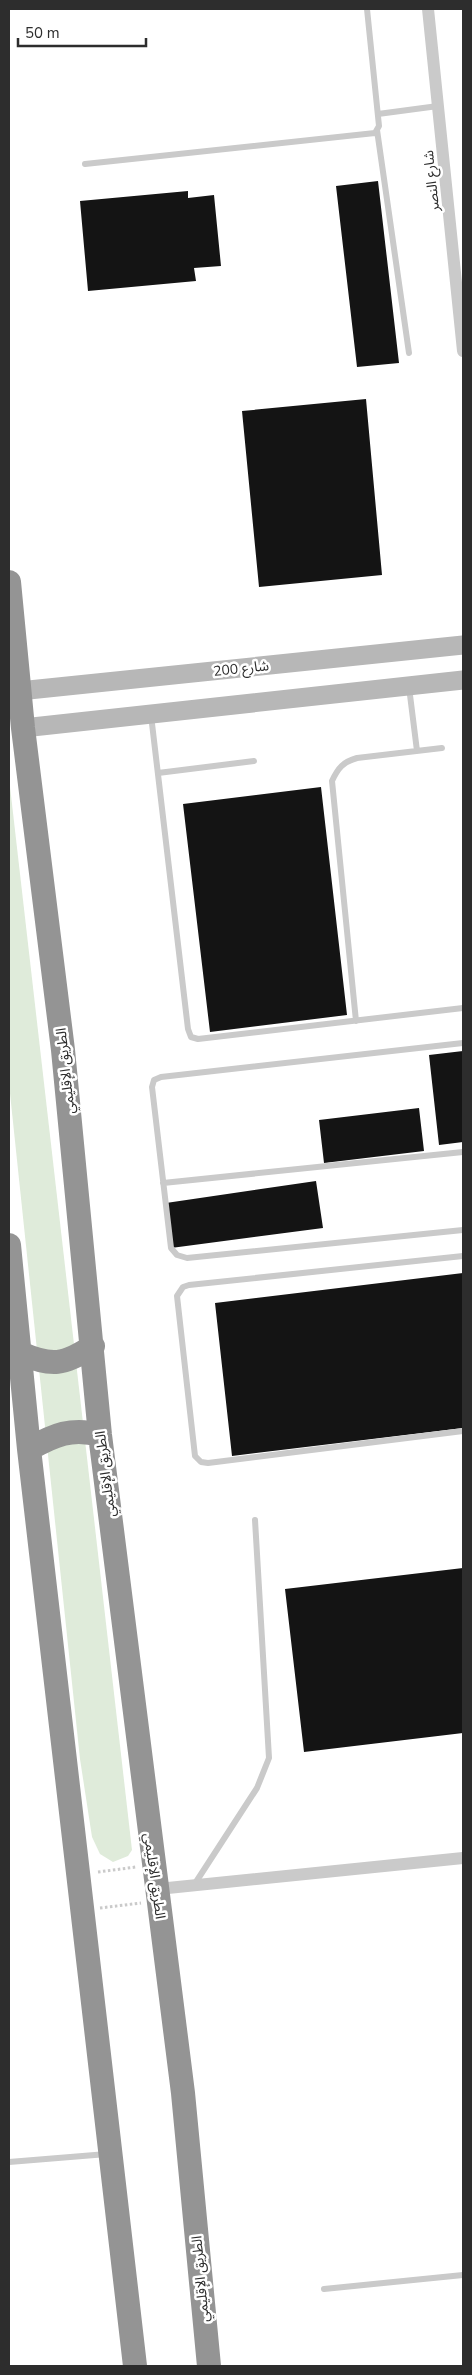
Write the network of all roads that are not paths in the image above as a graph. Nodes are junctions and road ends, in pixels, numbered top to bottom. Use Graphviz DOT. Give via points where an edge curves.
graph roads {
  1 [pos="367,9"];
  2 [pos="428,9"];
  3 [pos="438,106"];
  4 [pos="378,114"];
  5 [pos="377,130"];
  6 [pos="85,164"];
  7 [pos="463,351"];
  8 [pos="409,354"];
  9 [pos="9,582"];
  10 [pos="463,645"];
  11 [pos="463,680"];
  12 [pos="409,686"];
  13 [pos="19,691"];
  14 [pos="151,714"];
  15 [pos="23,728"];
  16 [pos="442,748"];
  17 [pos="417,751"];
  18 [pos="254,761"];
  19 [pos="158,773"];
  20 [pos="463,1008"];
  21 [pos="356,1021"];
  22 [pos="463,1043"];
  23 [pos="463,1152"];
  24 [pos="163,1183"];
  25 [pos="463,1230"];
  26 [pos="9,1245"];
  27 [pos="463,1256"];
  28 [pos="93,1346"];
  29 [pos="20,1353"];
  30 [pos="463,1432"];
  31 [pos="100,1435"];
  32 [pos="29,1449"];
  33 [pos="255,1520"];
  34 [pos="463,1858"];
  35 [pos="193,1886"];
  36 [pos="158,1895"];
  37 [pos="111,2154"];
  38 [pos="9,2162"];
  39 [pos="463,2275"];
  40 [pos="324,2289"];
  41 [pos="135,2366"];
  42 [pos="209,2366"];
  1 -- 4 [label="lane"];
  2 -- 3 [label="street, شارع النصر"];
  3 -- 4 [label="lane"];
  3 -- 7 [label="street, شارع النصر"];
  4 -- 5 [label="lane"];
  5 -- 6 [label="lane" via="368,136"];
  5 -- 8 [label="lane"];
  9 -- 13 [label="highway, الطريق الإقليمي"];
  10 -- 13 [label="street, شارع 200"];
  11 -- 12 [label="street"];
  12 -- 14 [label="street"];
  12 -- 17 [label="lane"];
  13 -- 15 [label="highway, الطريق الإقليمي"];
  14 -- 15 [label="street"];
  14 -- 19 [label="lane"];
  15 -- 28 [label="highway, الطريق الإقليمي" via="63,1050"];
  16 -- 17 [label="lane"];
  17 -- 21 [label="lane" via="357,758 337,770 332,781"];
  18 -- 19 [label="lane"];
  19 -- 21 [label="lane" via="186,1019 191,1037 198,1039"];
  20 -- 21 [label="lane"];
  22 -- 24 [label="lane" via="157,1078 152,1087"];
  23 -- 24 [label="lane"];
  24 -- 25 [label="lane" via="171,1248 177,1255 187,1258"];
  26 -- 29 [label="highway"];
  27 -- 30 [label="lane" via="188,1285 177,1296 195,1451 200,1462"];
  28 -- 29 [label="highway" via="60,1363 41,1362"];
  28 -- 31 [label="highway, الطريق الإقليمي"];
  29 -- 32 [label="highway"];
  31 -- 32 [label="highway" via="85,1431 65,1432"];
  31 -- 36 [label="highway, الطريق الإقليمي"];
  32 -- 37 [label="highway"];
  33 -- 35 [label="lane" via="269,1758 257,1788"];
  34 -- 35 [label="street"];
  35 -- 36 [label="street"];
  36 -- 42 [label="highway, الطريق الإقليمي" via="183,2093"];
  37 -- 38 [label="lane"];
  37 -- 41 [label="highway"];
  39 -- 40 [label="lane"];
}
